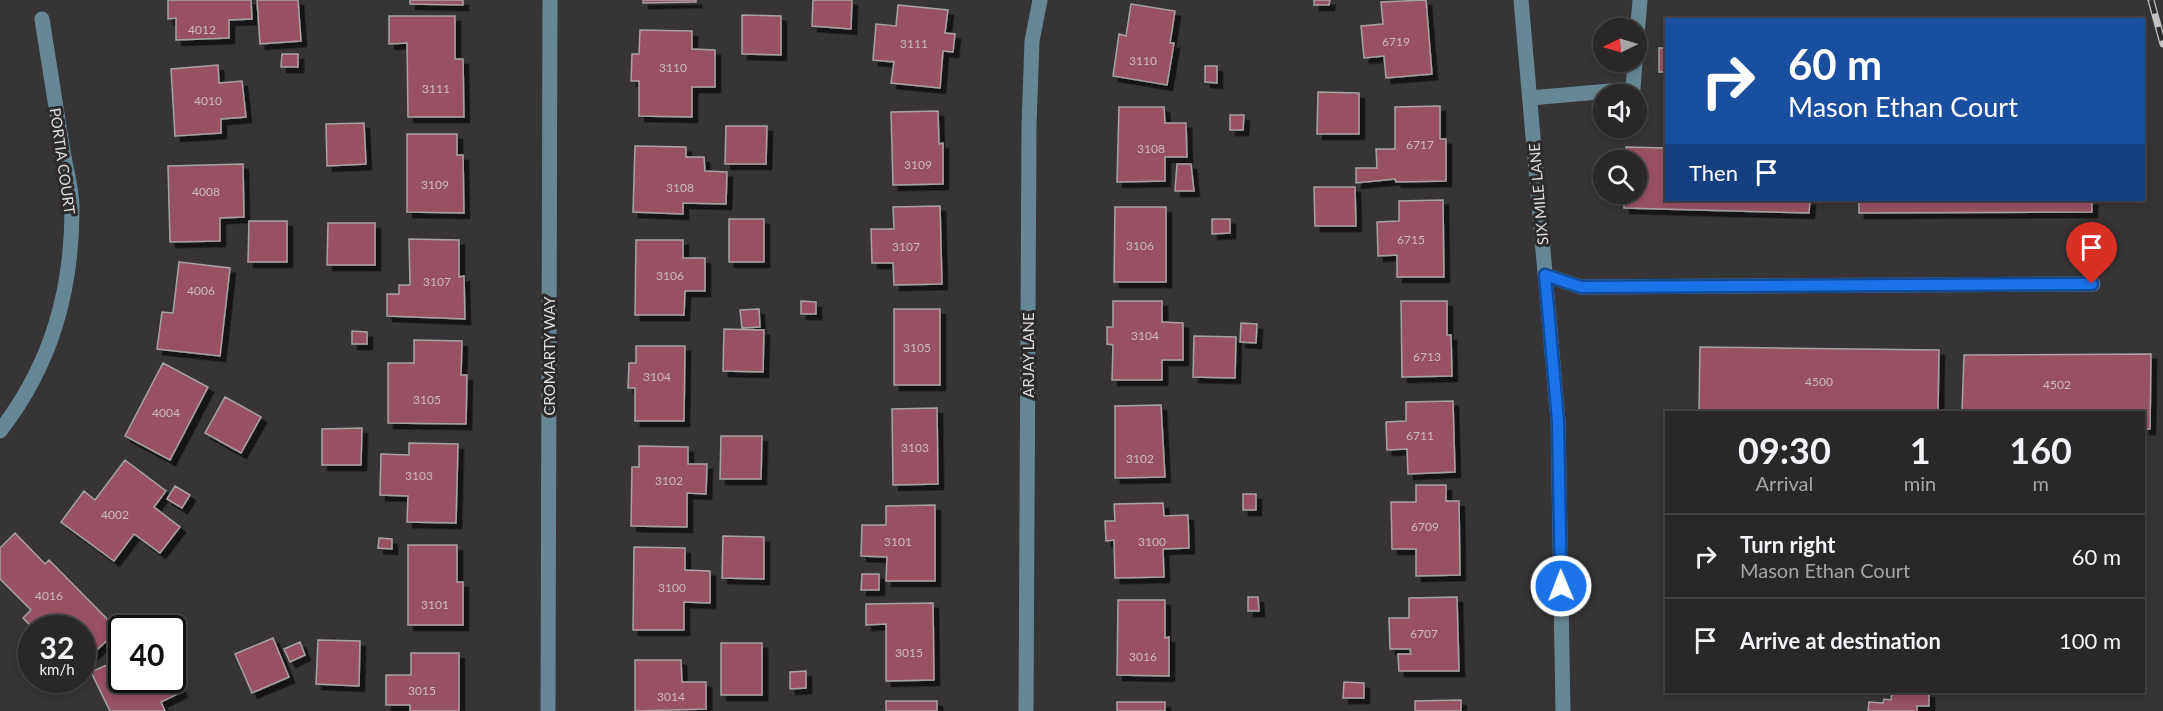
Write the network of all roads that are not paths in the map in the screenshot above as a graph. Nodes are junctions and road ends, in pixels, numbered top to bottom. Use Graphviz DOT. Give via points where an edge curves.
graph roads {
  1 [pos="550,0"];
  2 [pos="1040,0"];
  3 [pos="1521,0"];
  4 [pos="1640,0"];
  5 [pos="1638,18"];
  6 [pos="42,19"];
  7 [pos="1635,72"];
  8 [pos="1530,98"];
  9 [pos="1545,275"];
  10 [pos="2092,284"];
  11 [pos="0,431"];
  12 [pos="548,711"];
  13 [pos="1026,711"];
  14 [pos="1563,711"];
  1 -- 12 [label="street, CROMARTY WAY"];
  2 -- 13 [label="street, ARJAY LANE" via="1032,41 1029,126"];
  3 -- 8 [label="street, SIX MILE LANE"];
  4 -- 5 [label="street"];
  6 -- 11 [label="street, PORTIA COURT" via="72,207 69,263 48,351 33,383"];
  7 -- 8 [label="street" via="1634,89"];
  8 -- 9 [label="street, SIX MILE LANE"];
  9 -- 10 [label="street" via="1581,287"];
  9 -- 14 [label="street, SIX MILE LANE" via="1558,421"];
}
